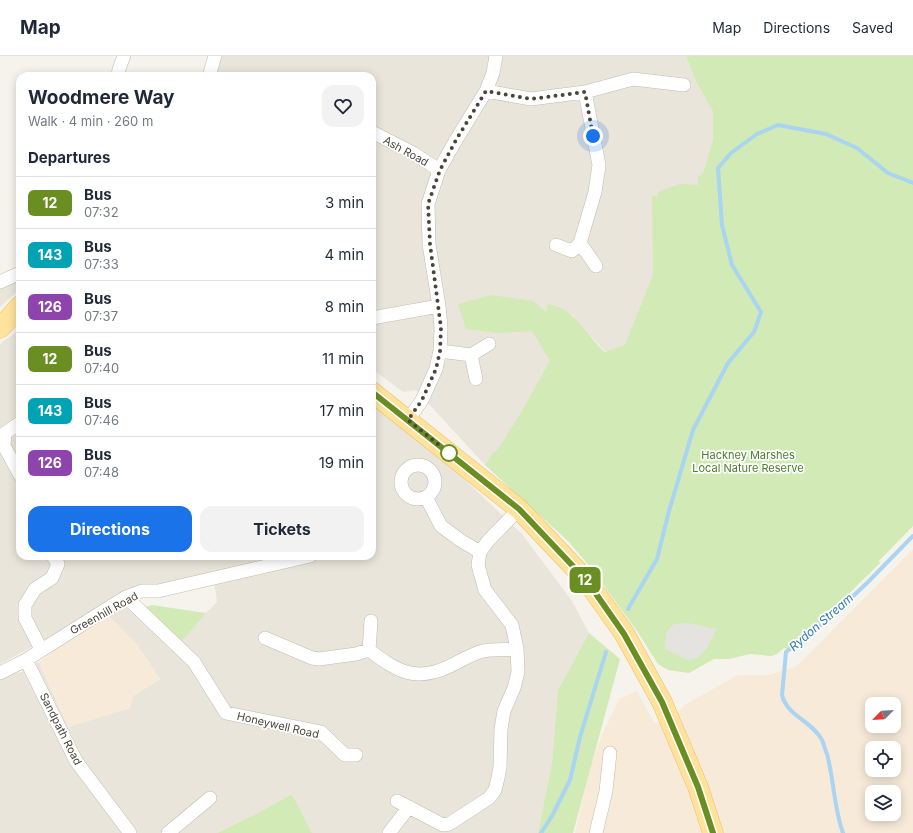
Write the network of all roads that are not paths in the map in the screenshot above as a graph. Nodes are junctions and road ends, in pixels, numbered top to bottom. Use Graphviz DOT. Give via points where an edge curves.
graph roads {
  1 [pos="124,56"];
  2 [pos="215,56"];
  3 [pos="496,56"];
  4 [pos="119,72"];
  5 [pos="210,72"];
  6 [pos="684,85"];
  7 [pos="486,91"];
  8 [pos="585,92"];
  9 [pos="376,134"];
  10 [pos="440,170"];
  11 [pos="580,243"];
  12 [pos="556,245"];
  13 [pos="596,266"];
  14 [pos="16,275"];
  15 [pos="0,282"];
  16 [pos="439,306"];
  17 [pos="16,309"];
  18 [pos="376,317"];
  19 [pos="0,328"];
  20 [pos="489,344"];
  21 [pos="440,351"];
  22 [pos="471,355"];
  23 [pos="476,379"];
  24 [pos="376,395"];
  25 [pos="408,420"];
  26 [pos="16,426"];
  27 [pos="16,468"];
  28 [pos="426,497"];
  29 [pos="519,509"];
  30 [pos="480,552"];
  31 [pos="56,560"];
  32 [pos="293,560"];
  33 [pos="126,597"];
  34 [pos="371,621"];
  35 [pos="265,638"];
  36 [pos="41,649"];
  37 [pos="517,649"];
  38 [pos="369,650"];
  39 [pos="26,660"];
  40 [pos="0,673"];
  41 [pos="610,753"];
  42 [pos="356,755"];
  43 [pos="210,798"];
  44 [pos="397,801"];
  45 [pos="410,807"];
  46 [pos="130,833"];
  47 [pos="168,833"];
  48 [pos="389,833"];
  49 [pos="596,833"];
  50 [pos="713,833"];
  1 -- 4 [label="street"];
  2 -- 5 [label="street"];
  3 -- 7 [label="street"];
  6 -- 8 [label="street" via="633,79"];
  7 -- 8 [label="street" via="531,99"];
  7 -- 10 [label="street"];
  8 -- 11 [label="street" via="599,165 595,192"];
  9 -- 10 [label="street, Ash Road"];
  10 -- 16 [label="street" via="428,204 430,244"];
  11 -- 12 [label="street" via="572,251"];
  11 -- 13 [label="street"];
  14 -- 15 [label="street"];
  16 -- 18 [label="street"];
  16 -- 21 [label="street"];
  17 -- 19 [label="main road"];
  20 -- 22 [label="street"];
  21 -- 22 [label="street"];
  21 -- 25 [label="street" via="436,369 422,400"];
  22 -- 23 [label="street"];
  24 -- 25 [label="main road"];
  25 -- 29 [label="main road"];
  26 -- 27 [label="street" via="6,433 4,446"];
  28 -- 30 [label="street" via="441,526"];
  29 -- 30 [label="street"];
  29 -- 50 [label="main road" via="587,581 624,634 674,728"];
  30 -- 37 [label="street" via="478,565 485,590 512,625"];
  31 -- 36 [label="street" via="58,564 52,578 35,589 25,605 25,618"];
  32 -- 33 [label="street, Greenhill Road" via="158,591 142,591"];
  33 -- 36 [label="street, Greenhill Road"];
  33 -- 42 [label="street, Honeywell Road" via="194,662 226,713 321,732 345,755"];
  34 -- 38 [label="street"];
  35 -- 38 [label="street" via="318,659"];
  36 -- 39 [label="street, Greenhill Road"];
  37 -- 38 [label="street" via="484,651 427,674 404,672"];
  37 -- 45 [label="street" via="518,672 504,711 500,767 495,790 489,798 449,824 443,825"];
  39 -- 40 [label="street, Greenhill Road"];
  39 -- 46 [label="street, Sandpath Road" via="76,761"];
  41 -- 49 [label="street" via="606,791"];
  43 -- 47 [label="street"];
  44 -- 45 [label="street"];
  45 -- 48 [label="street"];
}
